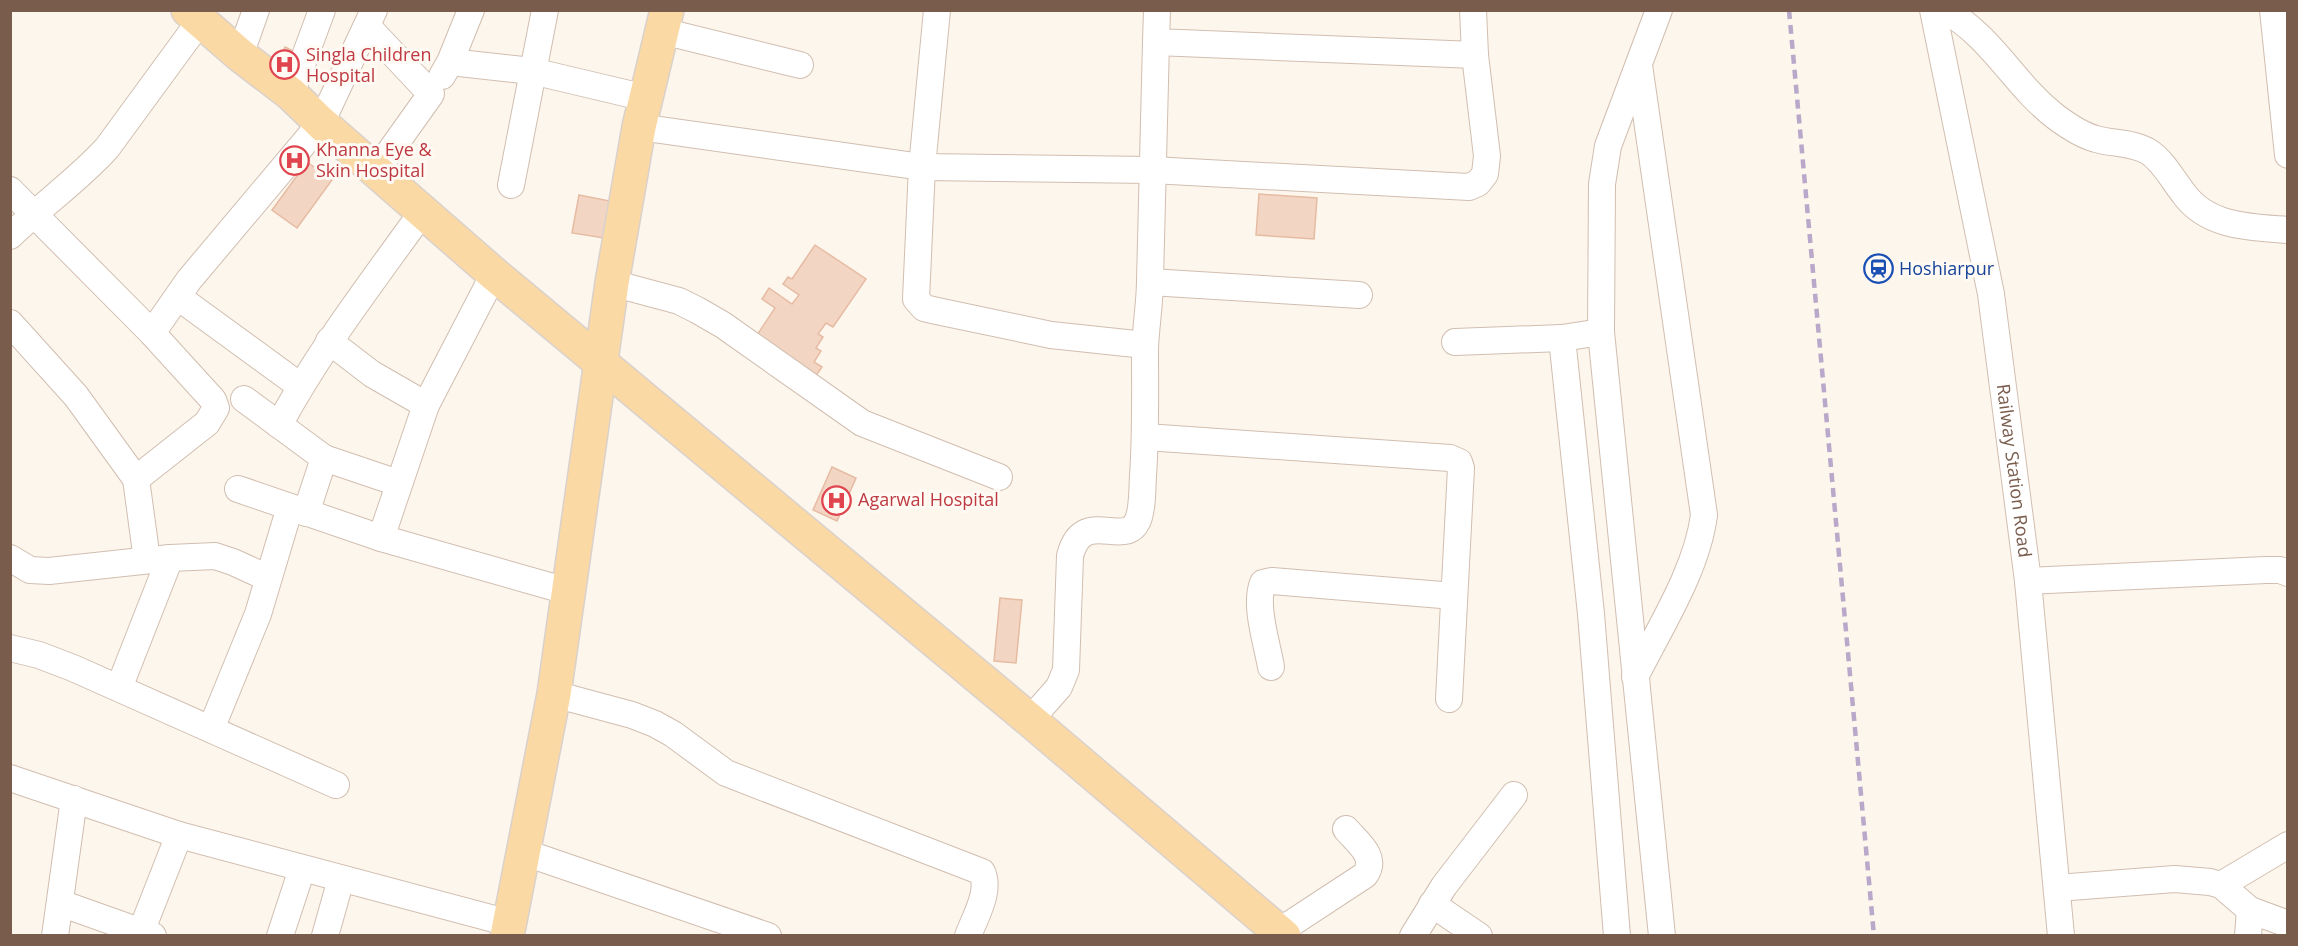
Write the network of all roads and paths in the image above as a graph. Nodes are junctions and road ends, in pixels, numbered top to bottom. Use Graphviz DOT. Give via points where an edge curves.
graph roads {
  1 [pos="256,10"];
  2 [pos="322,10"];
  3 [pos="471,10"];
  4 [pos="545,10"];
  5 [pos="937,10"];
  6 [pos="1157,10"];
  7 [pos="1473,10"];
  8 [pos="1659,10"];
  9 [pos="1933,10"];
  10 [pos="1944,10"];
  11 [pos="2273,10"];
  12 [pos="194,16"];
  13 [pos="370,18"];
  14 [pos="665,21"];
  15 [pos="2282,41"];
  16 [pos="1156,42"];
  17 [pos="240,55"];
  18 [pos="1475,55"];
  19 [pos="450,62"];
  20 [pos="800,65"];
  21 [pos="1639,65"];
  22 [pos="532,71"];
  23 [pos="291,94"];
  24 [pos="431,94"];
  25 [pos="2286,106"];
  26 [pos="642,113"];
  27 [pos="321,123"];
  28 [pos="2288,155"];
  29 [pos="922,167"];
  30 [pos="1152,170"];
  31 [pos="376,171"];
  32 [pos="511,185"];
  33 [pos="10,190"];
  34 [pos="423,210"];
  35 [pos="33,214"];
  36 [pos="2288,230"];
  37 [pos="10,236"];
  38 [pos="494,274"];
  39 [pos="1150,282"];
  40 [pos="612,283"];
  41 [pos="1359,295"];
  42 [pos="178,297"];
  43 [pos="10,323"];
  44 [pos="1601,332"];
  45 [pos="152,333"];
  46 [pos="1562,338"];
  47 [pos="329,341"];
  48 [pos="1455,342"];
  49 [pos="1145,345"];
  50 [pos="602,364"];
  51 [pos="300,386"];
  52 [pos="244,399"];
  53 [pos="426,405"];
  54 [pos="279,425"];
  55 [pos="1146,437"];
  56 [pos="324,458"];
  57 [pos="999,477"];
  58 [pos="136,479"];
  59 [pos="398,483"];
  60 [pos="238,489"];
  61 [pos="298,510"];
  62 [pos="381,538"];
  63 [pos="10,558"];
  64 [pos="158,559"];
  65 [pos="2288,573"];
  66 [pos="268,578"];
  67 [pos="2028,581"];
  68 [pos="567,591"];
  69 [pos="1455,596"];
  70 [pos="10,648"];
  71 [pos="1271,667"];
  72 [pos="1635,677"];
  73 [pos="119,688"];
  74 [pos="554,694"];
  75 [pos="1449,699"];
  76 [pos="1030,720"];
  77 [pos="211,729"];
  78 [pos="10,778"];
  79 [pos="336,785"];
  80 [pos="1514,795"];
  81 [pos="74,799"];
  82 [pos="1347,829"];
  83 [pos="179,835"];
  84 [pos="2288,845"];
  85 [pos="524,852"];
  86 [pos="302,869"];
  87 [pos="341,879"];
  88 [pos="2221,885"];
  89 [pos="2057,888"];
  90 [pos="60,903"];
  91 [pos="1432,904"];
  92 [pos="2250,910"];
  93 [pos="2288,924"];
  94 [pos="508,929"];
  95 [pos="147,934"];
  96 [pos="1278,934"];
  97 [pos="55,936"];
  98 [pos="280,936"];
  99 [pos="325,936"];
  100 [pos="768,936"];
  101 [pos="968,936"];
  102 [pos="1413,936"];
  103 [pos="1479,936"];
  104 [pos="1617,936"];
  105 [pos="1662,936"];
  106 [pos="2061,936"];
  107 [pos="2248,936"];
  1 -- 17 [label="street"];
  2 -- 23 [label="street"];
  3 -- 19 [label="street"];
  4 -- 22 [label="street"];
  5 -- 29 [label="street"];
  6 -- 16 [label="street"];
  7 -- 18 [label="street"];
  8 -- 21 [label="street"];
  9 -- 67 [label="street, Railway Station Road" via="1992,294"];
  10 -- 36 [label="street" via="1966,23 2055,116 2095,139 2148,152 2186,198 2207,215 2237,225"];
  11 -- 15 [label="street"];
  12 -- 17 [label="main road"];
  12 -- 35 [label="street" via="107,148"];
  13 -- 24 [label="street"];
  13 -- 27 [label="street"];
  14 -- 20 [label="street"];
  14 -- 26 [label="main road"];
  15 -- 25 [label="street"];
  16 -- 18 [label="street"];
  16 -- 30 [label="street"];
  17 -- 23 [label="main road"];
  18 -- 30 [label="street" via="1487,156 1485,174 1469,187"];
  19 -- 22 [label="street"];
  19 -- 24 [label="street"];
  21 -- 44 [label="street" via="1608,146 1602,184"];
  21 -- 72 [label="street" via="1704,515 1702,534 1683,581"];
  22 -- 26 [label="street"];
  22 -- 32 [label="street"];
  23 -- 27 [label="main road"];
  24 -- 31 [label="street"];
  25 -- 28 [label="street"];
  26 -- 29 [label="street"];
  26 -- 40 [label="main road"];
  27 -- 31 [label="main road"];
  27 -- 42 [label="street"];
  29 -- 30 [label="street"];
  29 -- 49 [label="street" via="915,288 916,299 924,308 1051,335"];
  30 -- 39 [label="street"];
  31 -- 34 [label="main road"];
  33 -- 35 [label="street"];
  34 -- 38 [label="main road"];
  34 -- 47 [label="street"];
  35 -- 37 [label="street"];
  35 -- 45 [label="street"];
  38 -- 50 [label="main road"];
  38 -- 53 [label="street"];
  39 -- 41 [label="street"];
  39 -- 49 [label="street"];
  40 -- 50 [label="main road"];
  40 -- 57 [label="street" via="679,301 697,310 862,423"];
  42 -- 45 [label="street"];
  42 -- 51 [label="street"];
  43 -- 58 [label="street" via="76,396"];
  44 -- 46 [label="street"];
  44 -- 72 [label="street"];
  45 -- 58 [label="street" via="216,408 207,423"];
  46 -- 48 [label="street"];
  46 -- 104 [label="street" via="1591,615"];
  47 -- 51 [label="street"];
  47 -- 53 [label="street" via="372,374"];
  49 -- 55 [label="street"];
  50 -- 68 [label="main road"];
  50 -- 76 [label="main road"];
  51 -- 54 [label="street"];
  52 -- 54 [label="street"];
  53 -- 59 [label="street"];
  54 -- 56 [label="street"];
  55 -- 69 [label="street" via="1456,459 1461,468"];
  55 -- 76 [label="street" via="1138,520 1125,531 1093,530 1074,542 1070,556 1066,670 1059,687"];
  56 -- 59 [label="street"];
  56 -- 61 [label="street"];
  58 -- 64 [label="street"];
  59 -- 62 [label="street"];
  60 -- 61 [label="street"];
  61 -- 62 [label="street"];
  61 -- 66 [label="street"];
  62 -- 68 [label="street"];
  63 -- 64 [label="street" via="30,570 49,571"];
  64 -- 66 [label="street" via="215,556"];
  64 -- 73 [label="street"];
  65 -- 67 [label="street" via="2266,570"];
  66 -- 77 [label="street" via="258,614"];
  67 -- 89 [label="street, Railway Station Road"];
  68 -- 74 [label="main road"];
  69 -- 71 [label="street" via="1263,583 1260,604"];
  69 -- 75 [label="street"];
  70 -- 73 [label="street" via="39,655"];
  72 -- 105 [label="street"];
  73 -- 77 [label="street"];
  74 -- 85 [label="main road"];
  74 -- 101 [label="street" via="655,724 726,773 982,872 985,890"];
  76 -- 96 [label="main road"];
  77 -- 79 [label="street"];
  78 -- 81 [label="street"];
  80 -- 91 [label="street"];
  81 -- 83 [label="street"];
  81 -- 90 [label="street"];
  82 -- 96 [label="street" via="1368,855 1369,869"];
  83 -- 86 [label="street"];
  83 -- 95 [label="street"];
  84 -- 88 [label="street"];
  85 -- 94 [label="main road"];
  85 -- 100 [label="street"];
  86 -- 87 [label="street"];
  86 -- 98 [label="street"];
  87 -- 94 [label="street"];
  87 -- 99 [label="street"];
  88 -- 89 [label="street" via="2175,879"];
  88 -- 92 [label="street"];
  89 -- 106 [label="street, Railway Station Road"];
  90 -- 95 [label="street"];
  90 -- 97 [label="street"];
  91 -- 102 [label="street"];
  91 -- 103 [label="street"];
  92 -- 93 [label="street"];
  92 -- 107 [label="street"];
}
